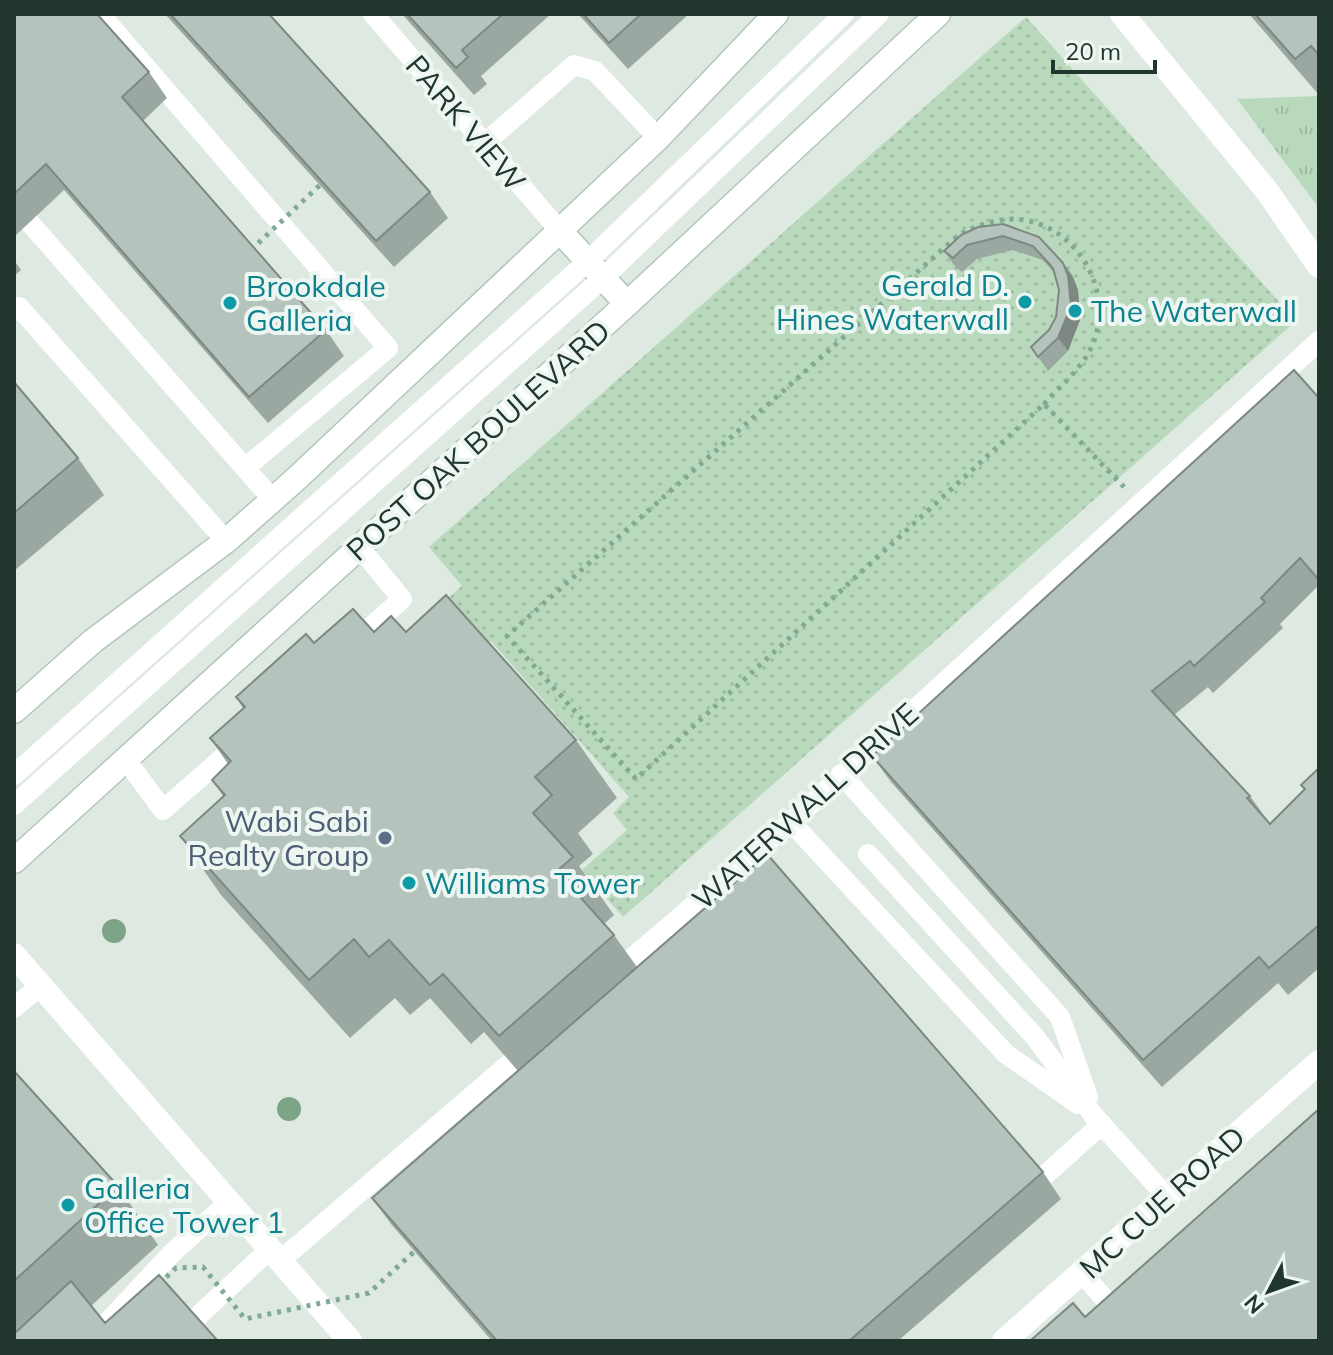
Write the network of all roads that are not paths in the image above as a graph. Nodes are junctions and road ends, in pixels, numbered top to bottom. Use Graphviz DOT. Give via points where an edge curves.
graph roads {
  1 [pos="100,14"];
  2 [pos="373,14"];
  3 [pos="776,14"];
  4 [pos="844,14"];
  5 [pos="879,14"];
  6 [pos="938,14"];
  7 [pos="1122,14"];
  8 [pos="658,138"];
  9 [pos="484,144"];
  10 [pos="30,223"];
  11 [pos="560,231"];
  12 [pos="1319,266"];
  13 [pos="595,270"];
  14 [pos="627,304"];
  15 [pos="14,311"];
  16 [pos="1319,341"];
  17 [pos="245,468"];
  18 [pos="273,500"];
  19 [pos="226,541"];
  20 [pos="360,548"];
  21 [pos="330,662"];
  22 [pos="14,711"];
  23 [pos="259,726"];
  24 [pos="126,760"];
  25 [pos="841,774"];
  26 [pos="14,775"];
  27 [pos="14,805"];
  28 [pos="791,822"];
  29 [pos="868,854"];
  30 [pos="14,861"];
  31 [pos="14,955"];
  32 [pos="41,985"];
  33 [pos="597,988"];
  34 [pos="14,1008"];
  35 [pos="549,1029"];
  36 [pos="1319,1062"];
  37 [pos="1098,1120"];
  38 [pos="1043,1177"];
  39 [pos="1167,1197"];
  40 [pos="230,1201"];
  41 [pos="276,1254"];
  42 [pos="1082,1273"];
  43 [pos="194,1320"];
  44 [pos="1126,1323"];
  45 [pos="103,1327"];
  46 [pos="350,1341"];
  47 [pos="1004,1341"];
  1 -- 17 [label="lane" via="388,348"];
  2 -- 9 [label="lane, PARK VIEW"];
  3 -- 8 [label="main road"];
  4 -- 13 [label="lane"];
  5 -- 13 [label="lane"];
  6 -- 14 [label="main road, POST OAK BOULEVARD"];
  7 -- 12 [label="main road" via="1267,191"];
  8 -- 9 [label="lane" via="595,71 574,65"];
  8 -- 11 [label="main road"];
  9 -- 11 [label="lane, PARK VIEW"];
  10 -- 17 [label="lane"];
  11 -- 13 [label="main road"];
  11 -- 18 [label="main road"];
  13 -- 14 [label="main road"];
  13 -- 26 [label="lane"];
  13 -- 27 [label="lane"];
  14 -- 20 [label="main road, POST OAK BOULEVARD"];
  15 -- 19 [label="lane" via="19,307"];
  16 -- 25 [label="lane, WATERWALL DRIVE"];
  17 -- 18 [label="lane"];
  18 -- 19 [label="main road"];
  19 -- 22 [label="main road" via="93,641"];
  20 -- 21 [label="lane" via="402,599"];
  20 -- 24 [label="main road, POST OAK BOULEVARD"];
  23 -- 24 [label="lane" via="163,810"];
  24 -- 30 [label="main road, POST OAK BOULEVARD"];
  25 -- 28 [label="lane, WATERWALL DRIVE"];
  25 -- 37 [label="lane" via="1060,1017"];
  28 -- 33 [label="lane, WATERWALL DRIVE"];
  28 -- 37 [label="lane" via="1006,1054"];
  29 -- 37 [label="lane" via="1035,1037"];
  31 -- 32 [label="main road"];
  32 -- 34 [label="lane"];
  32 -- 40 [label="main road"];
  35 -- 41 [label="lane"];
  36 -- 39 [label="main road, MC CUE ROAD"];
  37 -- 38 [label="lane"];
  37 -- 39 [label="lane"];
  39 -- 42 [label="main road, MC CUE ROAD"];
  40 -- 41 [label="main road"];
  40 -- 45 [label="lane"];
  41 -- 43 [label="lane"];
  41 -- 46 [label="main road"];
  42 -- 44 [label="lane"];
  42 -- 47 [label="main road, MC CUE ROAD"];
}
